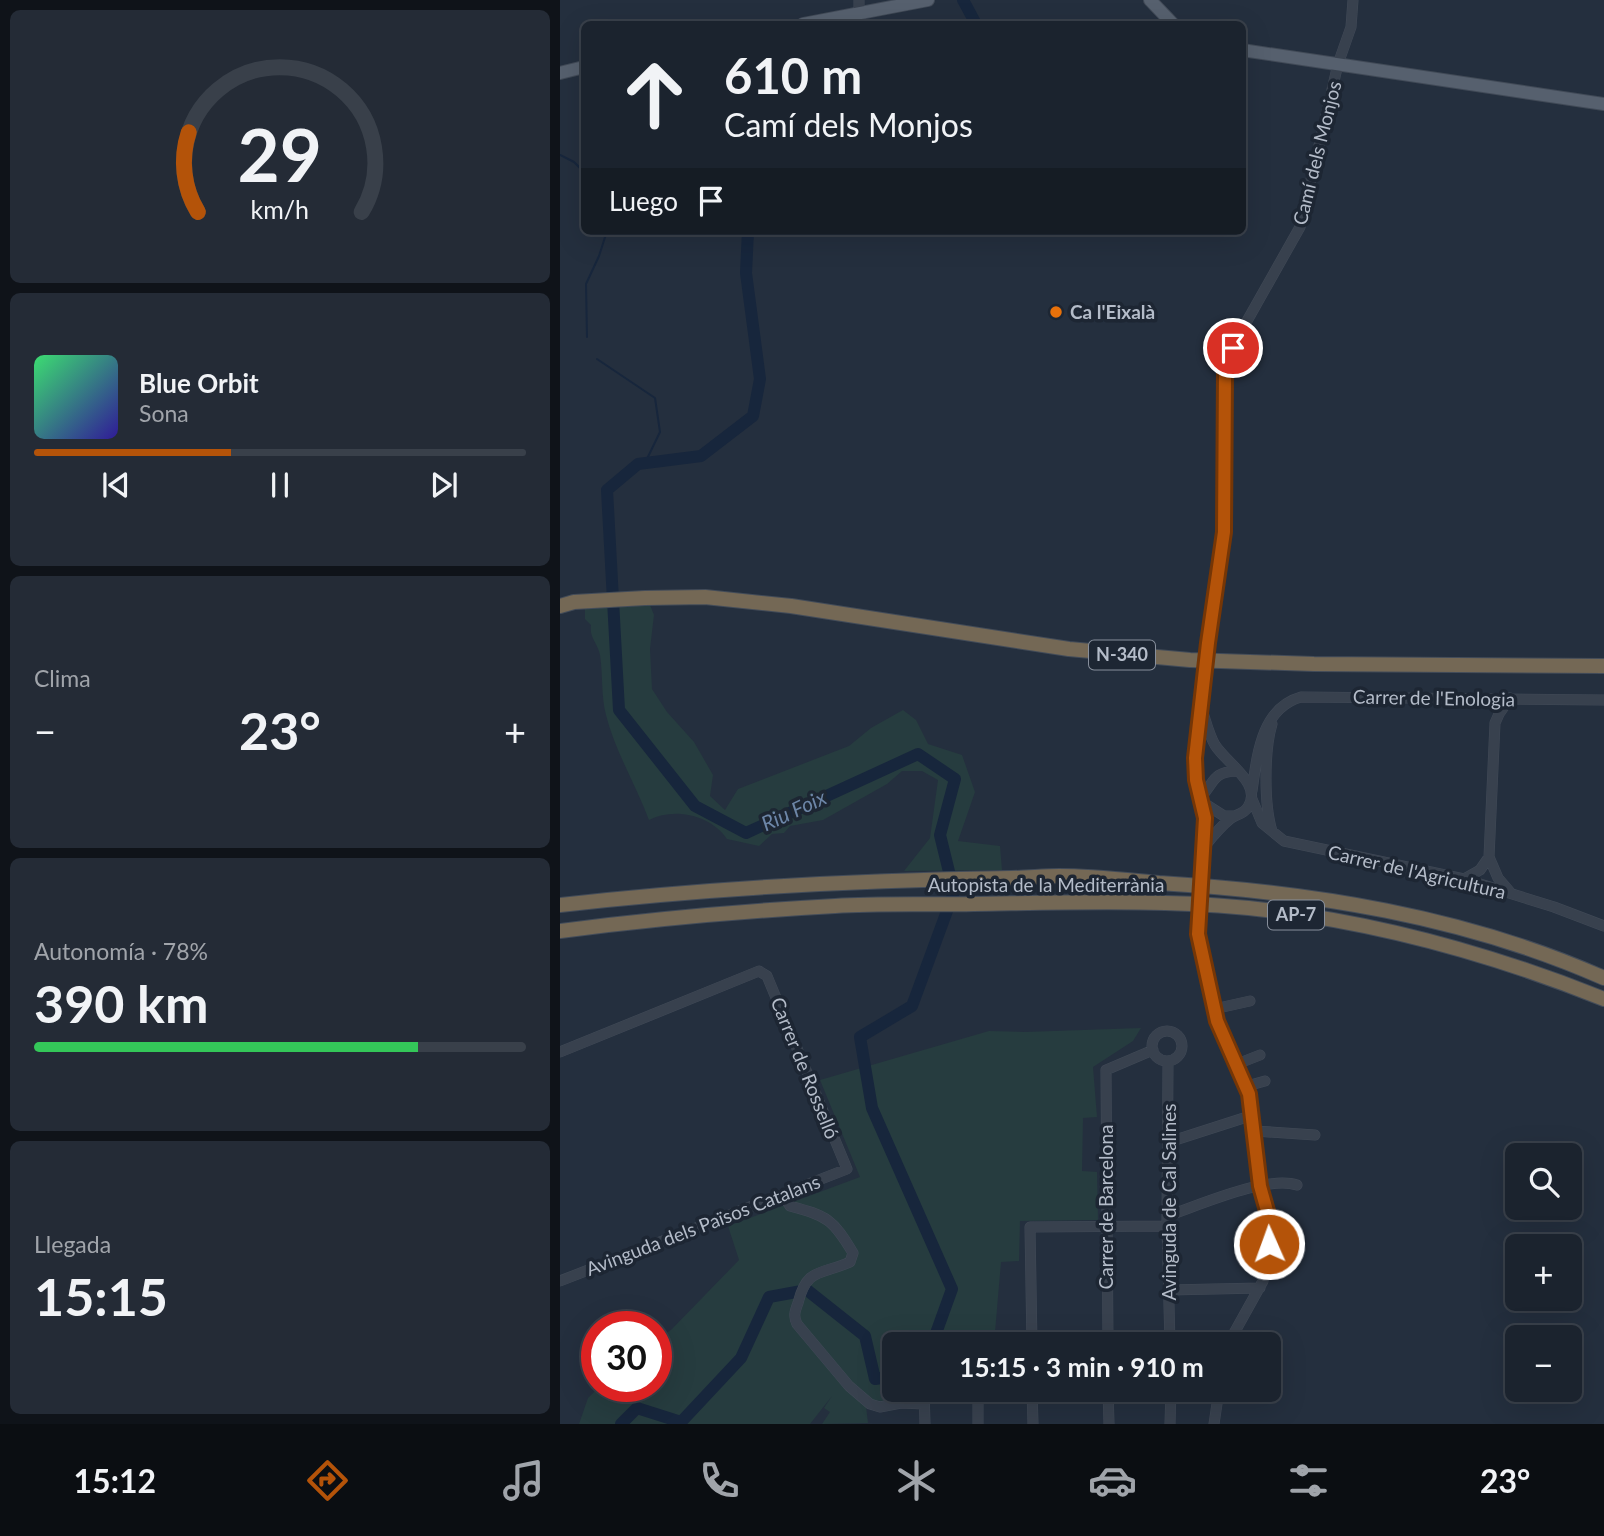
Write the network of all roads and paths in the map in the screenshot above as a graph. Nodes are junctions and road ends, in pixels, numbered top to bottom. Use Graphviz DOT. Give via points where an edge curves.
graph roads {
  1 [pos="859,0"];
  2 [pos="928,0"];
  3 [pos="1150,0"];
  4 [pos="1353,0"];
  5 [pos="859,14"];
  6 [pos="820,21"];
  7 [pos="1170,21"];
  8 [pos="1246,51"];
  9 [pos="1338,64"];
  10 [pos="581,69"];
  11 [pos="560,73"];
  12 [pos="1604,104"];
  13 [pos="560,606"];
  14 [pos="1604,666"];
  15 [pos="1481,698"];
  16 [pos="1510,698"];
  17 [pos="1604,700"];
  18 [pos="1200,704"];
  19 [pos="1273,720"];
  20 [pos="1495,723"];
  21 [pos="1237,771"];
  22 [pos="1252,795"];
  23 [pos="1201,800"];
  24 [pos="1233,817"];
  25 [pos="1272,831"];
  26 [pos="1204,847"];
  27 [pos="1489,857"];
  28 [pos="1464,879"];
  29 [pos="1511,893"];
  30 [pos="560,905"];
  31 [pos="1604,926"];
  32 [pos="560,930"];
  33 [pos="1604,978"];
  34 [pos="1604,999"];
  35 [pos="1250,1001"];
  36 [pos="1214,1009"];
  37 [pos="1153,1050"];
  38 [pos="560,1052"];
  39 [pos="1260,1055"];
  40 [pos="1168,1061"];
  41 [pos="1237,1064"];
  42 [pos="1265,1081"];
  43 [pos="1247,1086"];
  44 [pos="1253,1115"];
  45 [pos="1255,1131"];
  46 [pos="1315,1135"];
  47 [pos="1169,1142"];
  48 [pos="847,1169"];
  49 [pos="1297,1185"];
  50 [pos="1260,1186"];
  51 [pos="782,1194"];
  52 [pos="1167,1221"];
  53 [pos="1106,1227"];
  54 [pos="560,1281"];
  55 [pos="1260,1288"];
  56 [pos="1168,1290"];
  57 [pos="1032,1332"];
  58 [pos="1108,1332"];
  59 [pos="1170,1332"];
  60 [pos="1235,1332"];
  61 [pos="925,1402"];
  62 [pos="978,1402"];
  63 [pos="1032,1402"];
  64 [pos="1108,1402"];
  65 [pos="1171,1402"];
  66 [pos="1217,1402"];
  67 [pos="925,1405"];
  68 [pos="925,1424"];
  69 [pos="978,1424"];
  70 [pos="1033,1424"];
  71 [pos="1108,1424"];
  72 [pos="1170,1424"];
  73 [pos="1214,1424"];
  1 -- 5 [label="street"];
  2 -- 5 [label="main road"];
  3 -- 7 [label="main road"];
  4 -- 9 [label="street, Camí dels Monjos" via="1351,27"];
  5 -- 6 [label="main road"];
  8 -- 9 [label="main road"];
  9 -- 12 [label="main road"];
  9 -- 18 [label="street, Camí dels Monjos, bridge" via="1300,227 1227,364 1225,520"];
  10 -- 11 [label="main road"];
  13 -- 14 [label="highway, N-340" via="705,597 1130,656 1314,664"];
  15 -- 16 [label="street, Carrer de l'Enologia"];
  15 -- 19 [label="street, Carrer de l'Enologia" via="1301,697 1289,702"];
  15 -- 20 [label="street"];
  16 -- 17 [label="street, Carrer de l'Enologia"];
  16 -- 20 [label="street"];
  18 -- 21 [label="street" via="1213,741"];
  18 -- 23 [label="street, Camí dels Monjos" via="1194,771"];
  19 -- 22 [label="street" via="1263,732"];
  19 -- 25 [label="street" via="1267,807"];
  20 -- 27 [label="street"];
  21 -- 22 [label="street"];
  21 -- 23 [label="street" via="1213,778"];
  22 -- 24 [label="street" via="1246,810"];
  22 -- 25 [label="street" via="1262,823"];
  23 -- 24 [label="street"];
  23 -- 26 [label="street, Camí dels Monjos"];
  24 -- 26 [label="street"];
  25 -- 28 [label="street, Carrer de l'Agricultura" via="1301,846"];
  26 -- 36 [label="street, Camí dels Monjos, bridge" via="1198,934"];
  27 -- 28 [label="street"];
  27 -- 29 [label="street"];
  28 -- 29 [label="street, Carrer de l'Agricultura"];
  29 -- 31 [label="street, Carrer de l'Agricultura"];
  30 -- 33 [label="highway, Autopista de la Mediterrània / AP-7" via="815,883 975,878 1073,877 1235,888 1380,909 1463,929"];
  32 -- 34 [label="highway, Autopista de la Mediterrània / AP-7" via="837,905 1166,903 1250,909 1384,929 1546,976"];
  35 -- 36 [label="street"];
  36 -- 41 [label="street, Camí dels Monjos"];
  37 -- 40 [label="street"];
  37 -- 40 [label="street" via="1152,1043 1160,1033 1177,1035 1181,1051"];
  37 -- 53 [label="street, Carrer de Barcelona" via="1106,1070"];
  38 -- 48 [label="street, Carrer de Rosselló" via="759,971 768,976"];
  39 -- 41 [label="street"];
  40 -- 47 [label="street, Avinguda de Cal Salines"];
  41 -- 43 [label="street, Camí dels Monjos"];
  42 -- 43 [label="street"];
  43 -- 44 [label="street, Camí dels Monjos"];
  44 -- 45 [label="street, Camí dels Monjos"];
  44 -- 47 [label="street"];
  45 -- 46 [label="street"];
  45 -- 50 [label="street, Camí dels Monjos"];
  47 -- 52 [label="street, Avinguda de Cal Salines"];
  48 -- 51 [label="street, Avinguda dels Països Catalans"];
  49 -- 50 [label="street" via="1285,1181"];
  50 -- 52 [label="street"];
  50 -- 55 [label="street, Camí dels Monjos" via="1270,1229"];
  51 -- 54 [label="street, Avinguda dels Països Catalans"];
  51 -- 67 [label="street" via="790,1206 828,1219 853,1253 850,1262 805,1280 795,1321 864,1401 880,1407"];
  52 -- 53 [label="street"];
  52 -- 56 [label="street, Avinguda de Cal Salines"];
  53 -- 57 [label="street" via="1030,1227"];
  53 -- 58 [label="street, Carrer de Barcelona"];
  55 -- 56 [label="street"];
  55 -- 60 [label="street, Camí dels Monjos"];
  56 -- 59 [label="street, Avinguda de Cal Salines"];
  61 -- 67 [label="street"];
  62 -- 69 [label="street"];
  63 -- 70 [label="street"];
  64 -- 71 [label="street"];
  65 -- 72 [label="street"];
  66 -- 73 [label="street"];
  67 -- 68 [label="street"];
}
